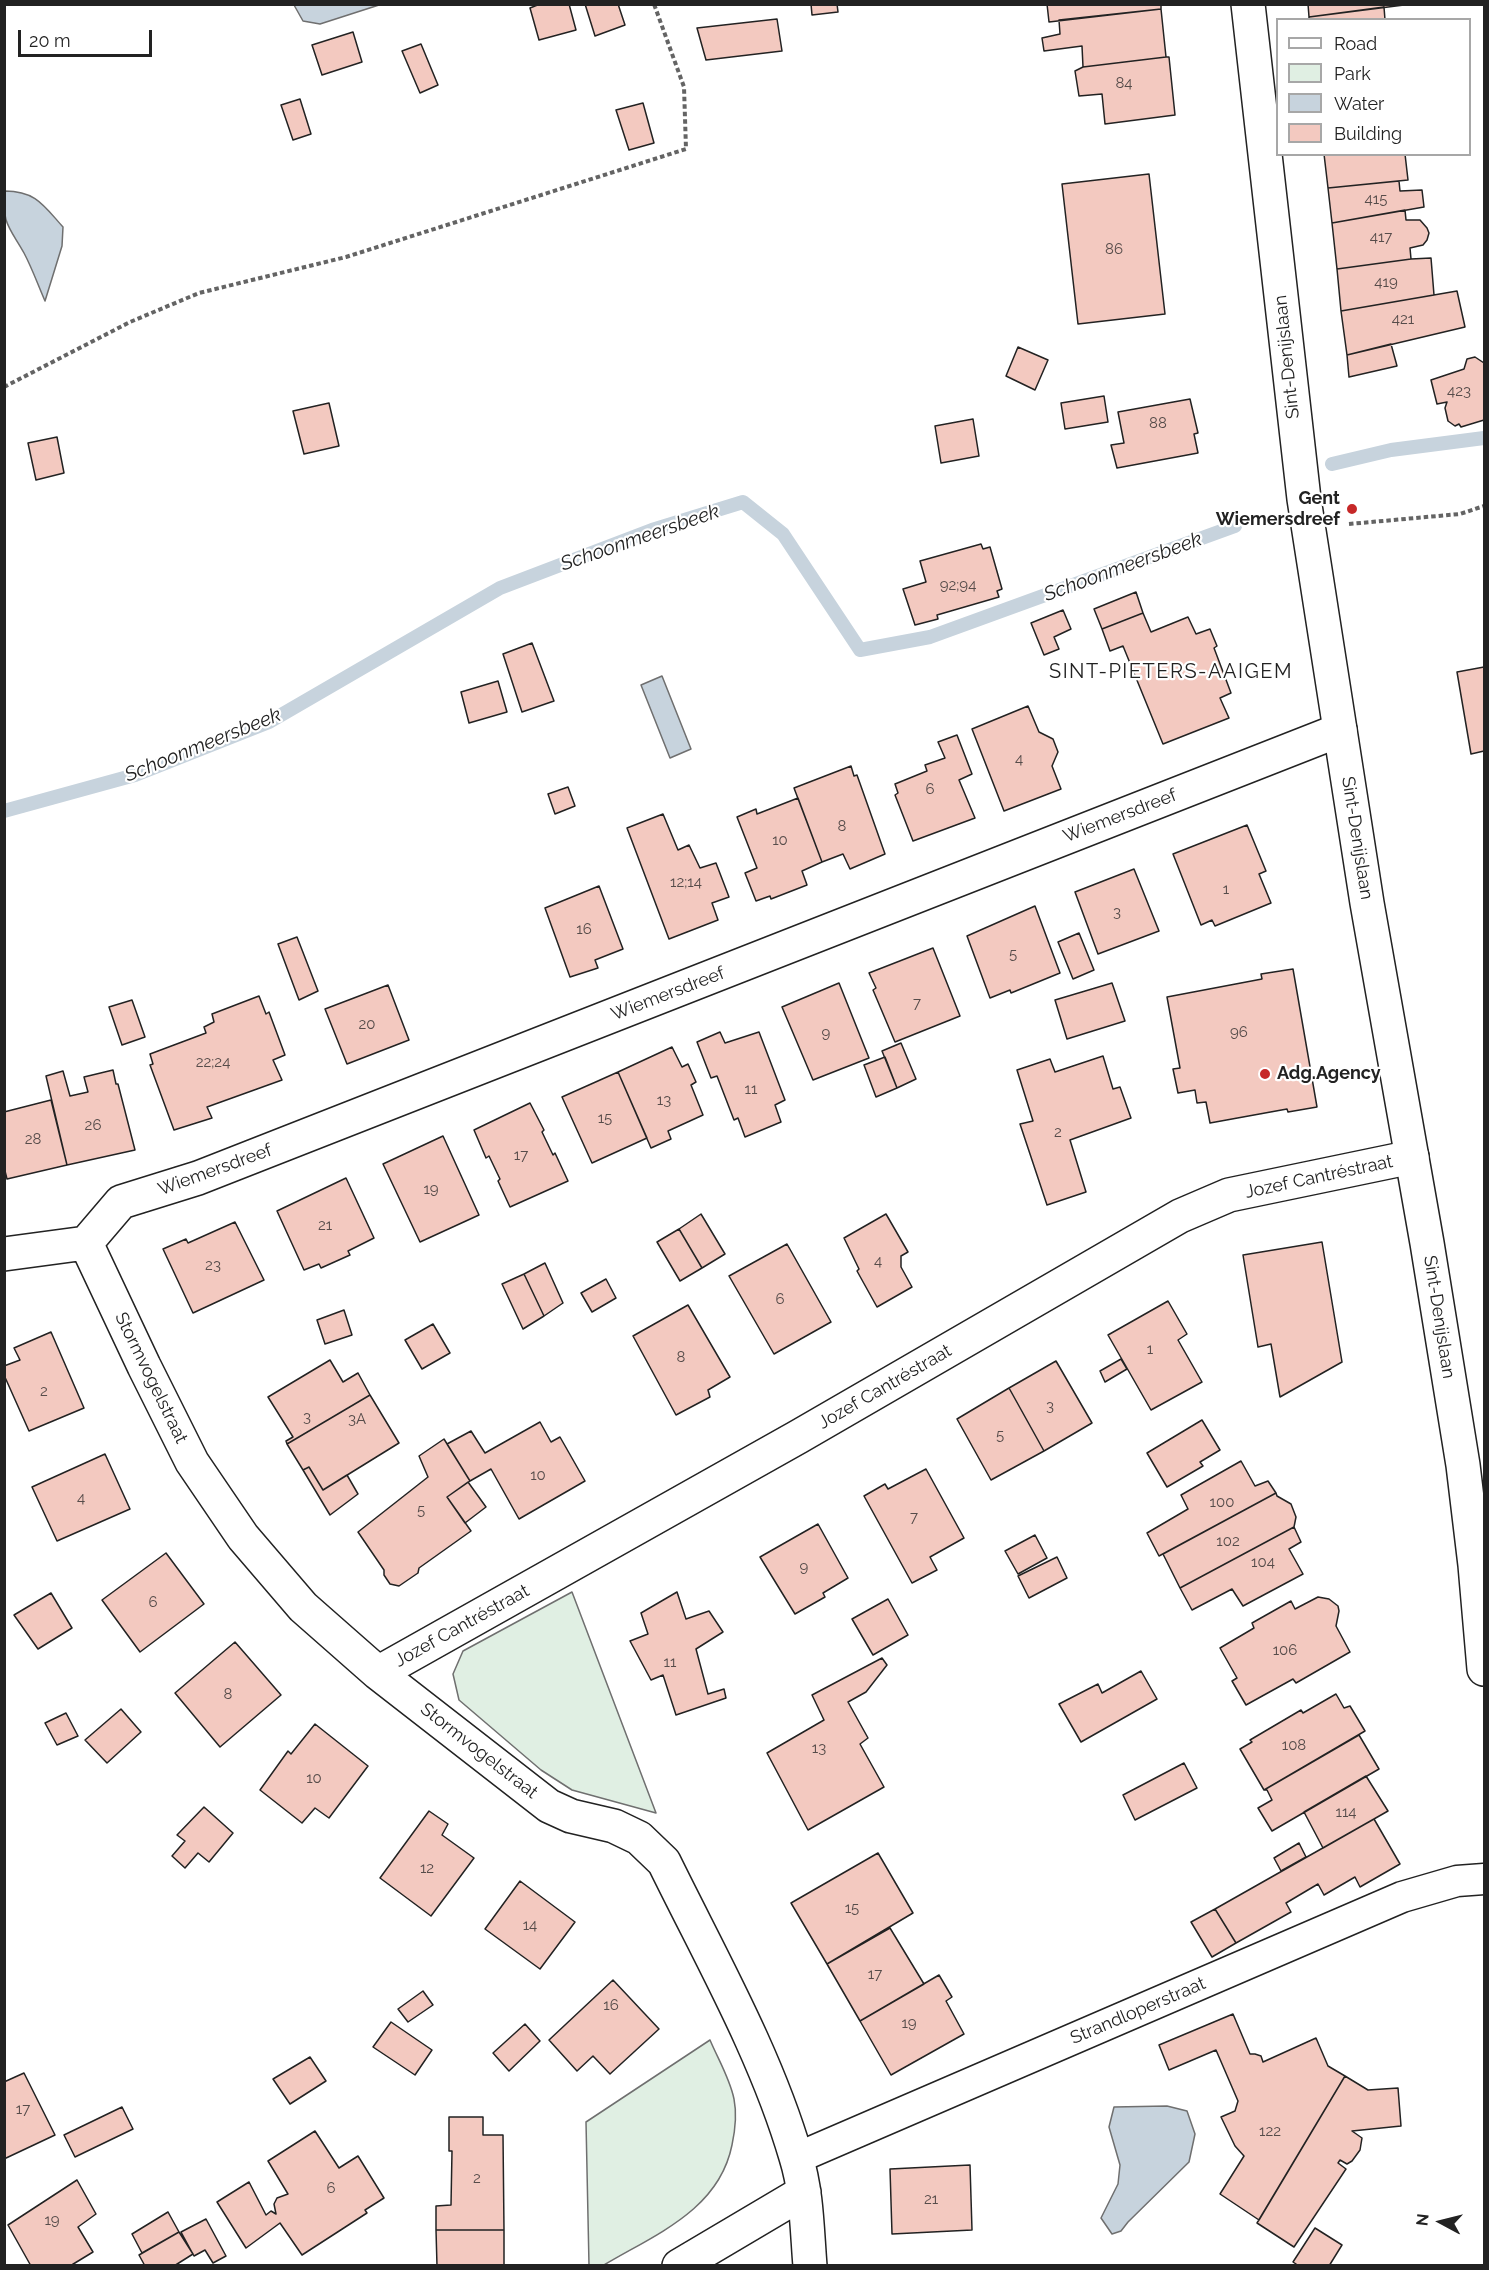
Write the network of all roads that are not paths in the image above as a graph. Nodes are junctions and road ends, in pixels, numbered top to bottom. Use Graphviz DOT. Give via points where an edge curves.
graph roads {
  1 [pos="1248,4"];
  2 [pos="1340,730"];
  3 [pos="1412,1157"];
  4 [pos="86,1243"];
  5 [pos="4,1254"];
  6 [pos="1485,1669"];
  7 [pos="378,1672"];
  8 [pos="1485,1878"];
  9 [pos="796,2158"];
  10 [pos="804,2192"];
  11 [pos="679,2265"];
  12 [pos="810,2265"];
  1 -- 2 [label="street, Sint-Denijslaan" via="1308,528"];
  2 -- 3 [label="street, Sint-Denijslaan"];
  2 -- 4 [label="street, Wiemersdreef" via="198,1178 121,1203"];
  3 -- 6 [label="street, Sint-Denijslaan" via="1463,1465"];
  3 -- 7 [label="street, Jozef Cantréstraat" via="1229,1195 1180,1216 798,1437"];
  4 -- 5 [label="street"];
  4 -- 7 [label="street, Stormvogelstraat" via="192,1462 243,1537 303,1607"];
  7 -- 9 [label="street, Stormvogelstraat" via="549,1806 631,1834 664,1862 758,2052"];
  8 -- 9 [label="street, Strandloperstraat" via="1456,1881 1402,1897"];
  9 -- 10 [label="street, Stormvogelstraat"];
  10 -- 11 [label="street"];
  10 -- 12 [label="street, Stormvogelstraat"];
}
